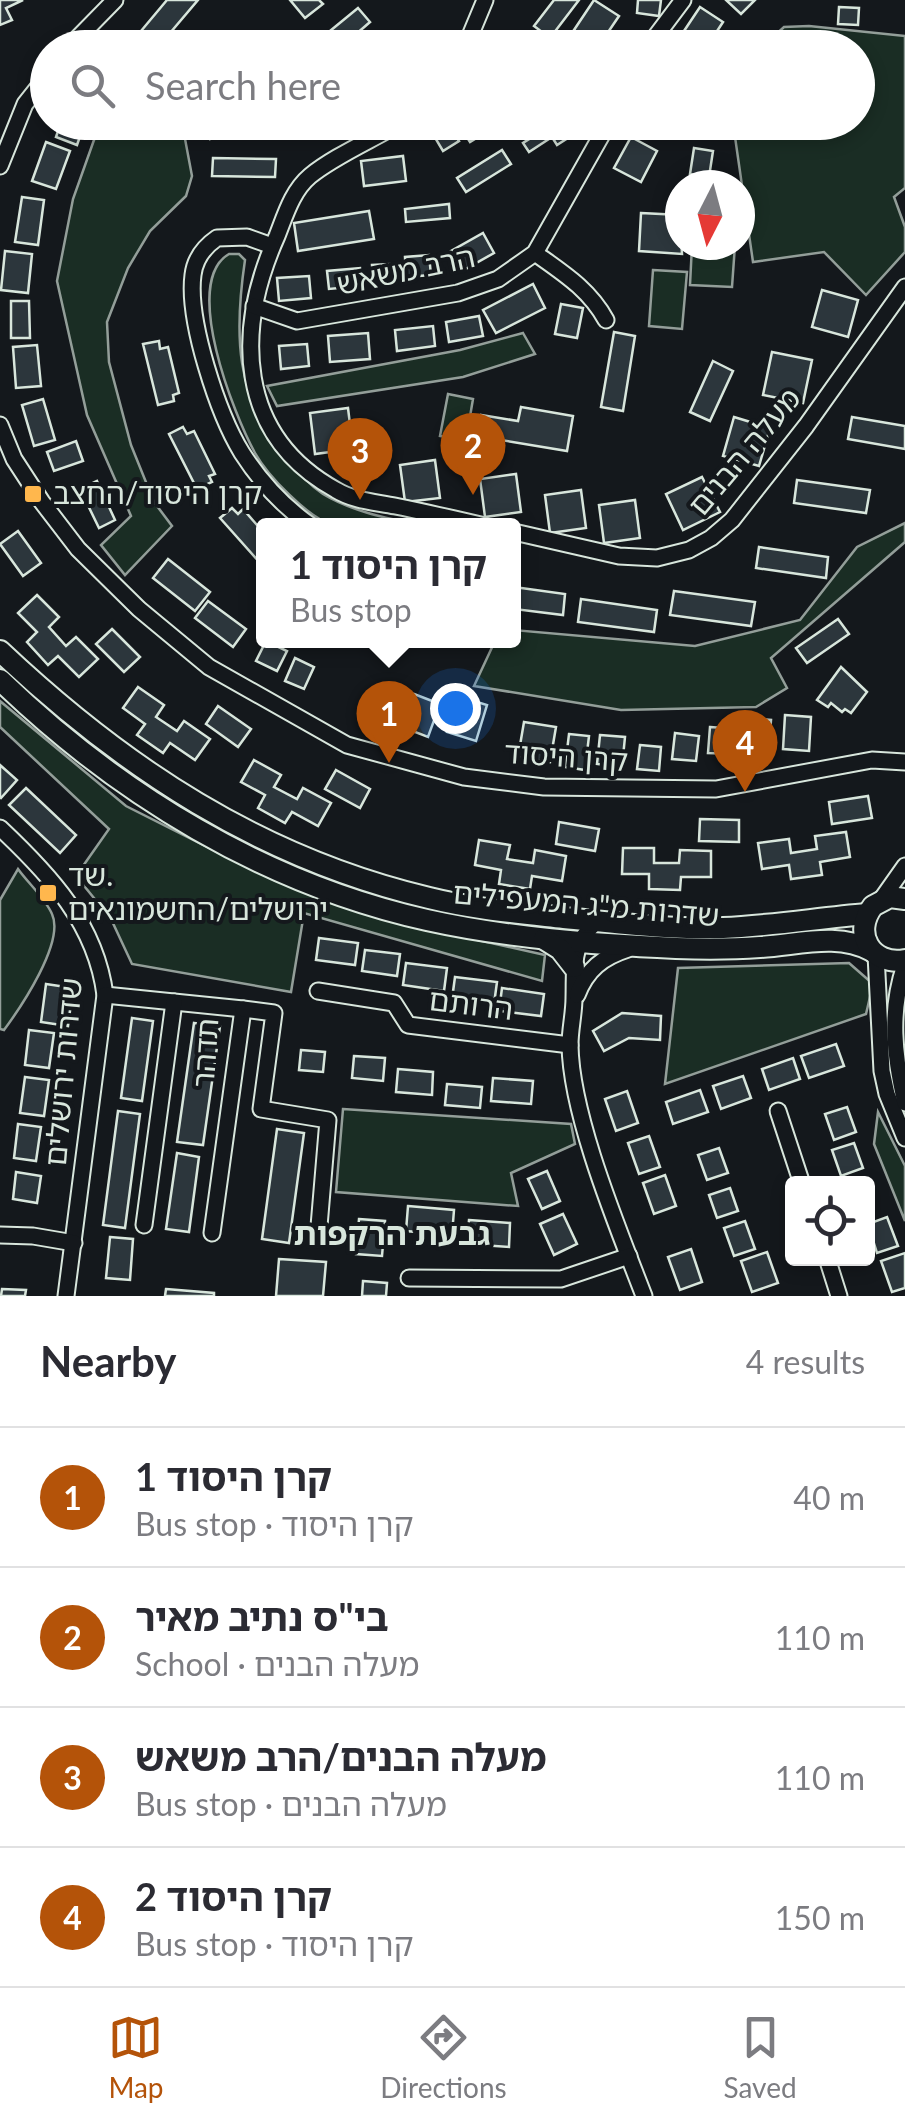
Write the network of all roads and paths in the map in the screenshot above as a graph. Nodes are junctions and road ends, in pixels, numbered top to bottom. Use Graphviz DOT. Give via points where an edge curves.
graph roads {
  1 [pos="485,0"];
  2 [pos="683,0"];
  3 [pos="112,1"];
  4 [pos="85,30"];
  5 [pos="472,30"];
  6 [pos="660,30"];
  7 [pos="30,99"];
  8 [pos="371,140"];
  9 [pos="599,140"];
  10 [pos="0,166"];
  11 [pos="272,246"];
  12 [pos="535,253"];
  13 [pos="905,287"];
  14 [pos="254,306"];
  15 [pos="606,320"];
  16 [pos="0,425"];
  17 [pos="303,518"];
  18 [pos="445,518"];
  19 [pos="521,534"];
  20 [pos="0,650"];
  21 [pos="0,680"];
  22 [pos="905,762"];
  23 [pos="0,828"];
  24 [pos="905,866"];
  25 [pos="905,899"];
  26 [pos="874,907"];
  27 [pos="597,921"];
  28 [pos="542,938"];
  29 [pos="578,941"];
  30 [pos="636,946"];
  31 [pos="874,953"];
  32 [pos="905,962"];
  33 [pos="574,967"];
  34 [pos="318,991"];
  35 [pos="104,995"];
  36 [pos="174,1002"];
  37 [pos="574,1003"];
  38 [pos="243,1009"];
  39 [pos="570,1045"];
  40 [pos="905,1103"];
  41 [pos="778,1111"];
  42 [pos="905,1138"];
  43 [pos="799,1176"];
  44 [pos="144,1225"];
  45 [pos="212,1233"];
  46 [pos="0,1235"];
  47 [pos="318,1238"];
  48 [pos="74,1243"];
  49 [pos="628,1256"];
  50 [pos="830,1266"];
  51 [pos="409,1278"];
  52 [pos="66,1296"];
  53 [pos="644,1296"];
  54 [pos="840,1296"];
  1 -- 5 [label="street"];
  2 -- 6 [label="street"];
  3 -- 4 [label="street"];
  7 -- 10 [label="street"];
  8 -- 11 [label="street" via="310,176 294,194"];
  9 -- 12 [label="street, הרב משאש"];
  11 -- 14 [label="street"];
  11 -- 17 [label="street" via="234,235 207,245 193,272 198,327 215,391 243,454"];
  12 -- 14 [label="street, הרב משאש" via="498,279 458,293 298,322"];
  12 -- 15 [label="street" via="579,284"];
  13 -- 19 [label="street, מעלה הבנים" via="806,426 711,538 657,558"];
  14 -- 18 [label="street" via="251,380 260,408 292,454 356,500"];
  16 -- 22 [label="street, קרן היסוד" via="42,502 139,609 209,667 348,744 464,777 544,788 716,790 872,760"];
  20 -- 27 [label="main road, שדרות מ\"ג המעפילים" via="143,771 276,845 432,899"];
  21 -- 28 [label="main road, שדרות מ\"ג המעפילים" via="130,788 267,865 386,909"];
  23 -- 35 [label="street, שדרות ירושלים" via="74,909 102,969"];
  24 -- 26 [label="street"];
  25 -- 26 [label="main road, שדרות מ\"ג המעפילים"];
  26 -- 27 [label="main road, שדרות מ\"ג המעפילים" via="719,928"];
  26 -- 31 [label="main road" via="864,937"];
  27 -- 29 [label="street"];
  28 -- 29 [label="main road, שדרות מ\"ג המעפילים"];
  28 -- 33 [label="main road"];
  29 -- 30 [label="main road, שדרות מ\"ג המעפילים"];
  29 -- 33 [label="street"];
  30 -- 31 [label="main road, שדרות מ\"ג המעפילים" via="846,941"];
  30 -- 37 [label="street" via="589,970"];
  31 -- 32 [label="main road, שדרות מ\"ג המעפילים"];
  31 -- 42 [label="street" via="882,1071"];
  32 -- 40 [label="street" via="893,1025"];
  33 -- 37 [label="street"];
  34 -- 39 [label="street, הרותם" via="394,1003 408,1025"];
  35 -- 36 [label="street, תדהר"];
  35 -- 48 [label="street, שדרות ירושלים"];
  36 -- 38 [label="street, תדהר"];
  36 -- 44 [label="street"];
  37 -- 39 [label="street"];
  38 -- 45 [label="street, תדהר"];
  38 -- 47 [label="street" via="274,1012 261,1109 328,1120"];
  39 -- 49 [label="street" via="584,1125"];
  41 -- 43 [label="street"];
  46 -- 48 [label="street"];
  48 -- 52 [label="street, שדרות ירושלים"];
  49 -- 51 [label="street" via="561,1279"];
  49 -- 53 [label="street"];
  50 -- 54 [label="street"];
}
